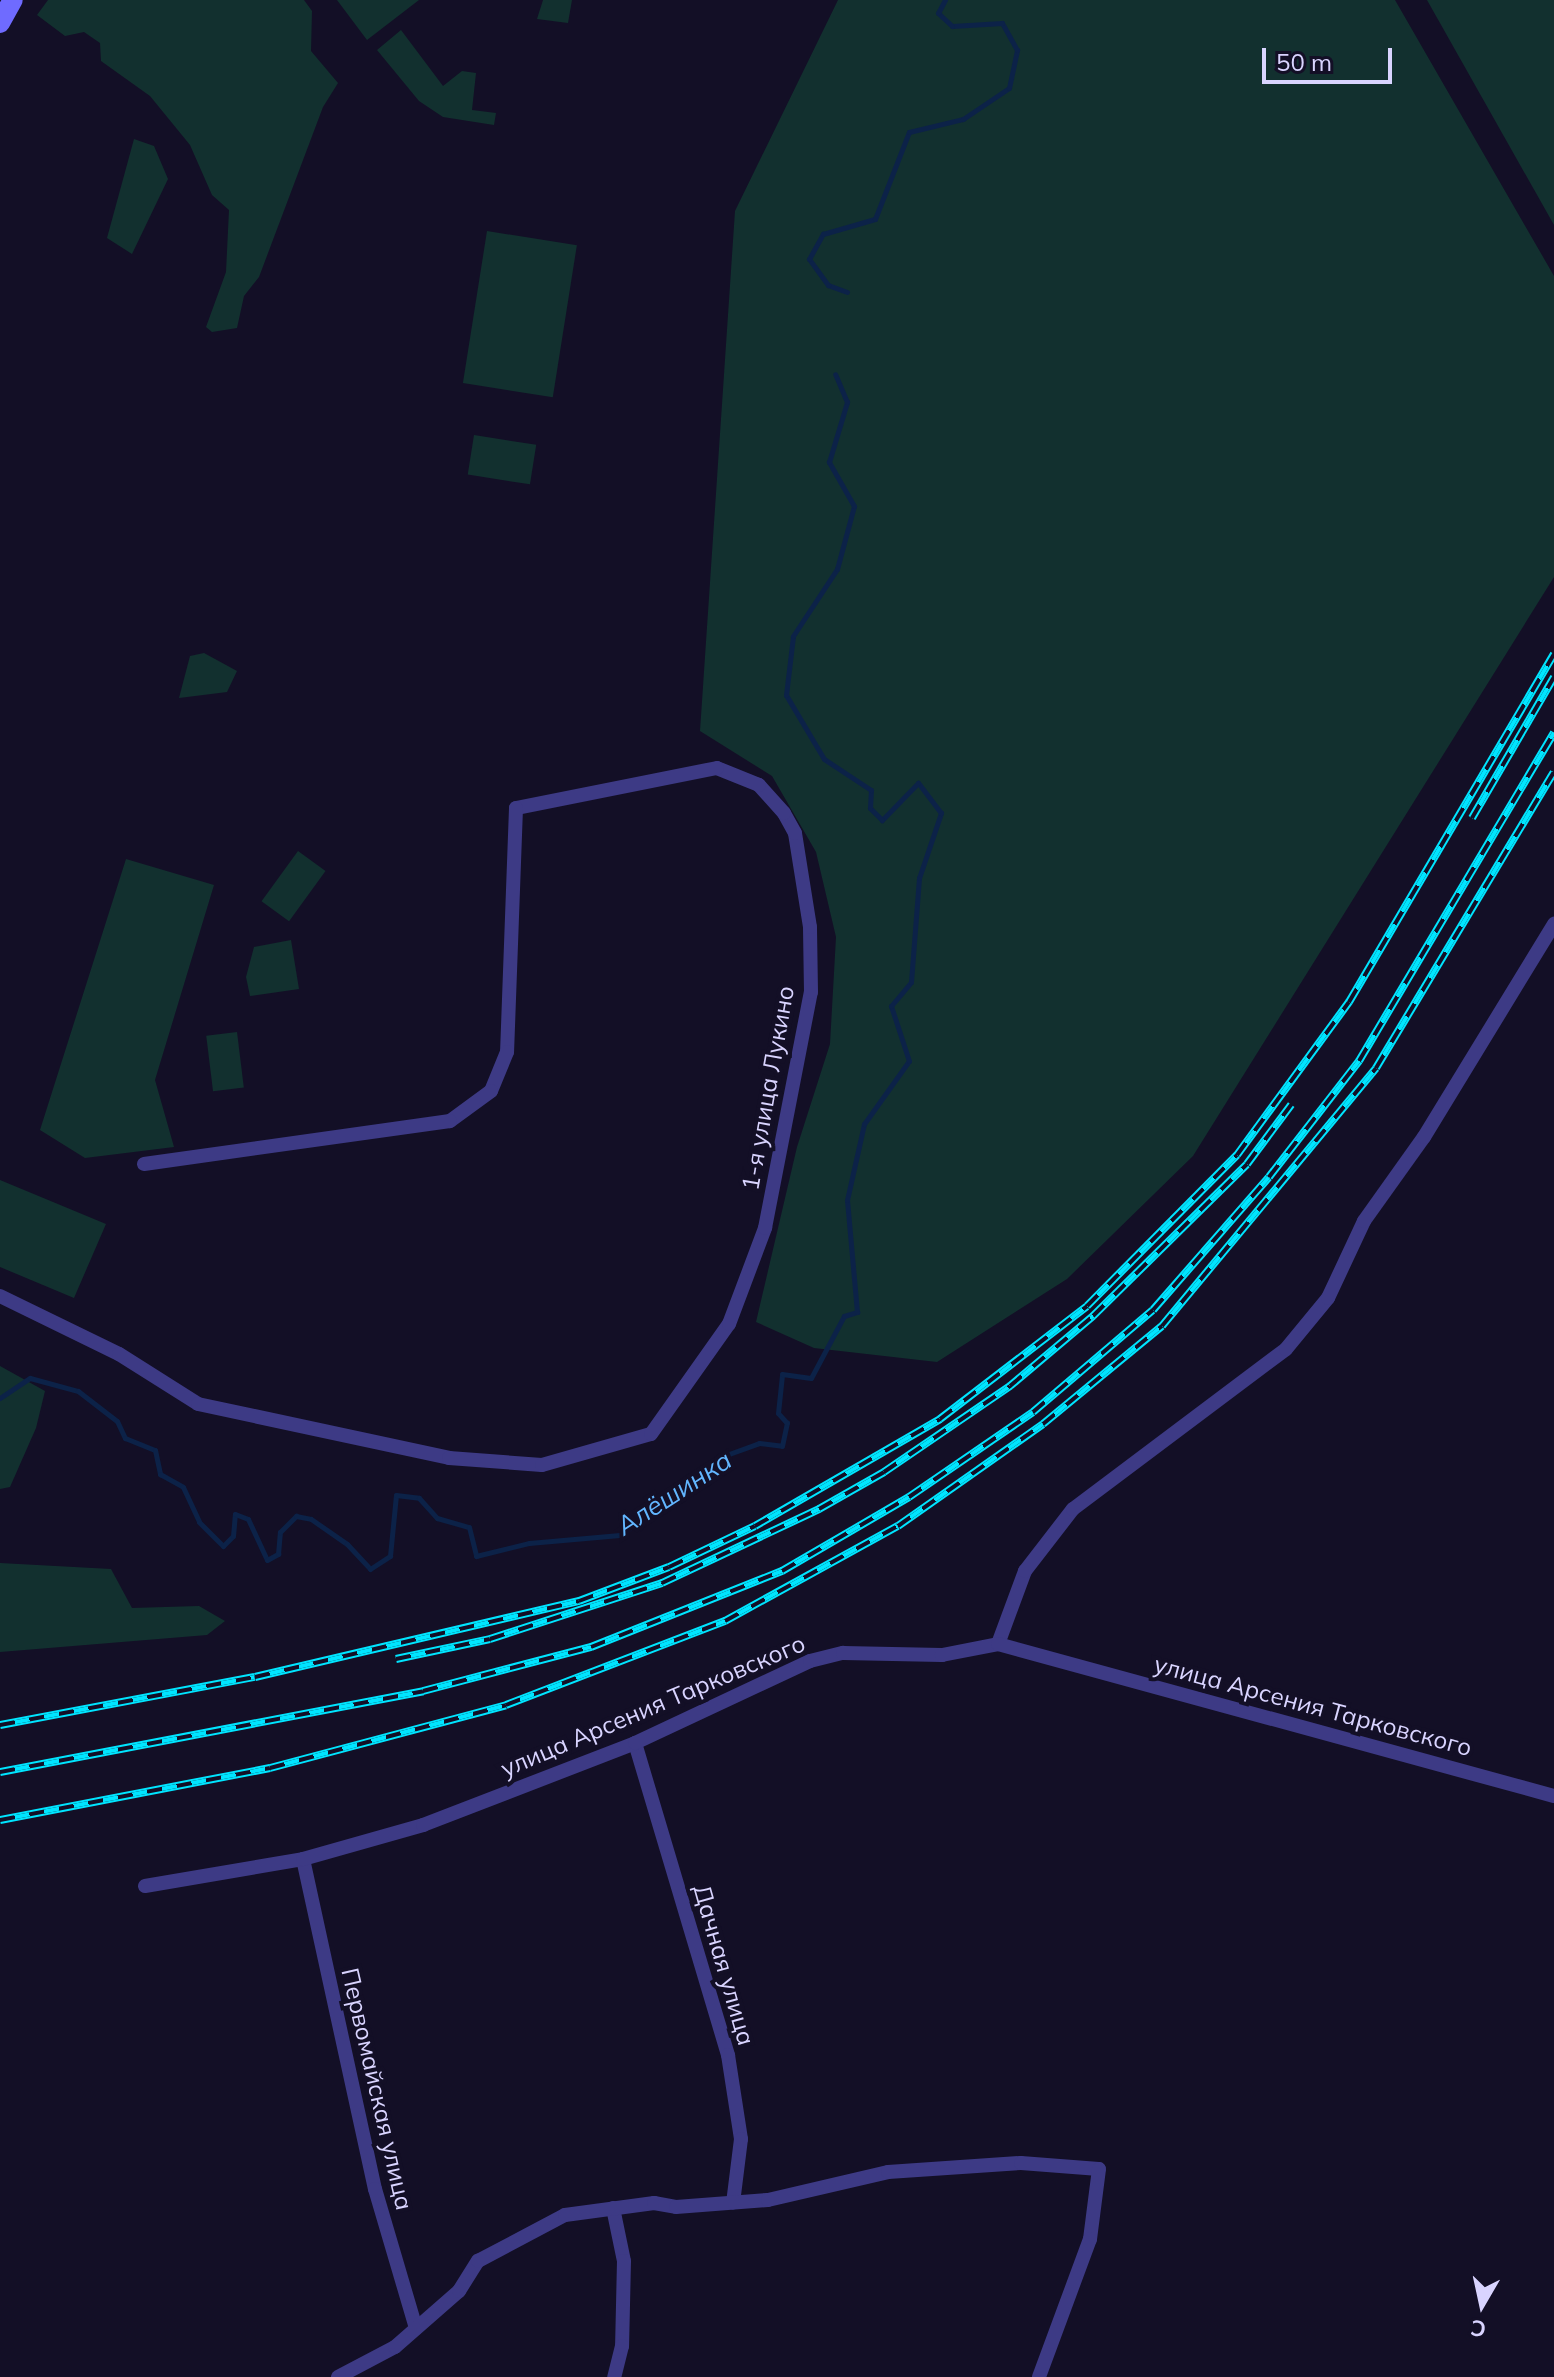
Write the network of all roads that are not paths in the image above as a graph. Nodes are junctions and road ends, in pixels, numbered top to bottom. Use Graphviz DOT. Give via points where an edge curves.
graph roads {
  1 [pos="13,0"];
  2 [pos="0,23"];
  3 [pos="1554,924"];
  4 [pos="144,1164"];
  5 [pos="0,1296"];
  6 [pos="998,1644"];
  7 [pos="635,1743"];
  8 [pos="1554,1796"];
  9 [pos="303,1859"];
  10 [pos="145,1886"];
  11 [pos="733,2203"];
  12 [pos="613,2208"];
  13 [pos="416,2328"];
  14 [pos="338,2377"];
  15 [pos="614,2377"];
  16 [pos="1039,2377"];
  1 -- 2 [label="main road"];
  3 -- 6 [label="street" via="1424,1137 1364,1221 1328,1298 1286,1349 1073,1509 1025,1571"];
  4 -- 5 [label="street, 1-я улица Лукино" via="450,1121 491,1091 507,1052 516,808 709,768 759,785 795,833 810,927 811,992 765,1228 729,1324 651,1434 542,1465 449,1458 198,1404 119,1354"];
  6 -- 7 [label="street, улица Арсения Тарковского" via="942,1655 843,1653 810,1661"];
  6 -- 8 [label="street, улица Арсения Тарковского"];
  7 -- 9 [label="street, улица Арсения Тарковского" via="423,1825"];
  7 -- 11 [label="street, Дачная улица" via="728,2055 741,2139"];
  9 -- 10 [label="street, улица Арсения Тарковского"];
  9 -- 13 [label="street, Первомайская улица" via="375,2189"];
  11 -- 12 [label="street"];
  11 -- 16 [label="street" via="888,2172 1021,2163 1099,2169 1090,2239"];
  12 -- 13 [label="street" via="565,2215 478,2261 459,2291"];
  12 -- 15 [label="street" via="624,2261 622,2346"];
  13 -- 14 [label="street" via="395,2347"];
}
